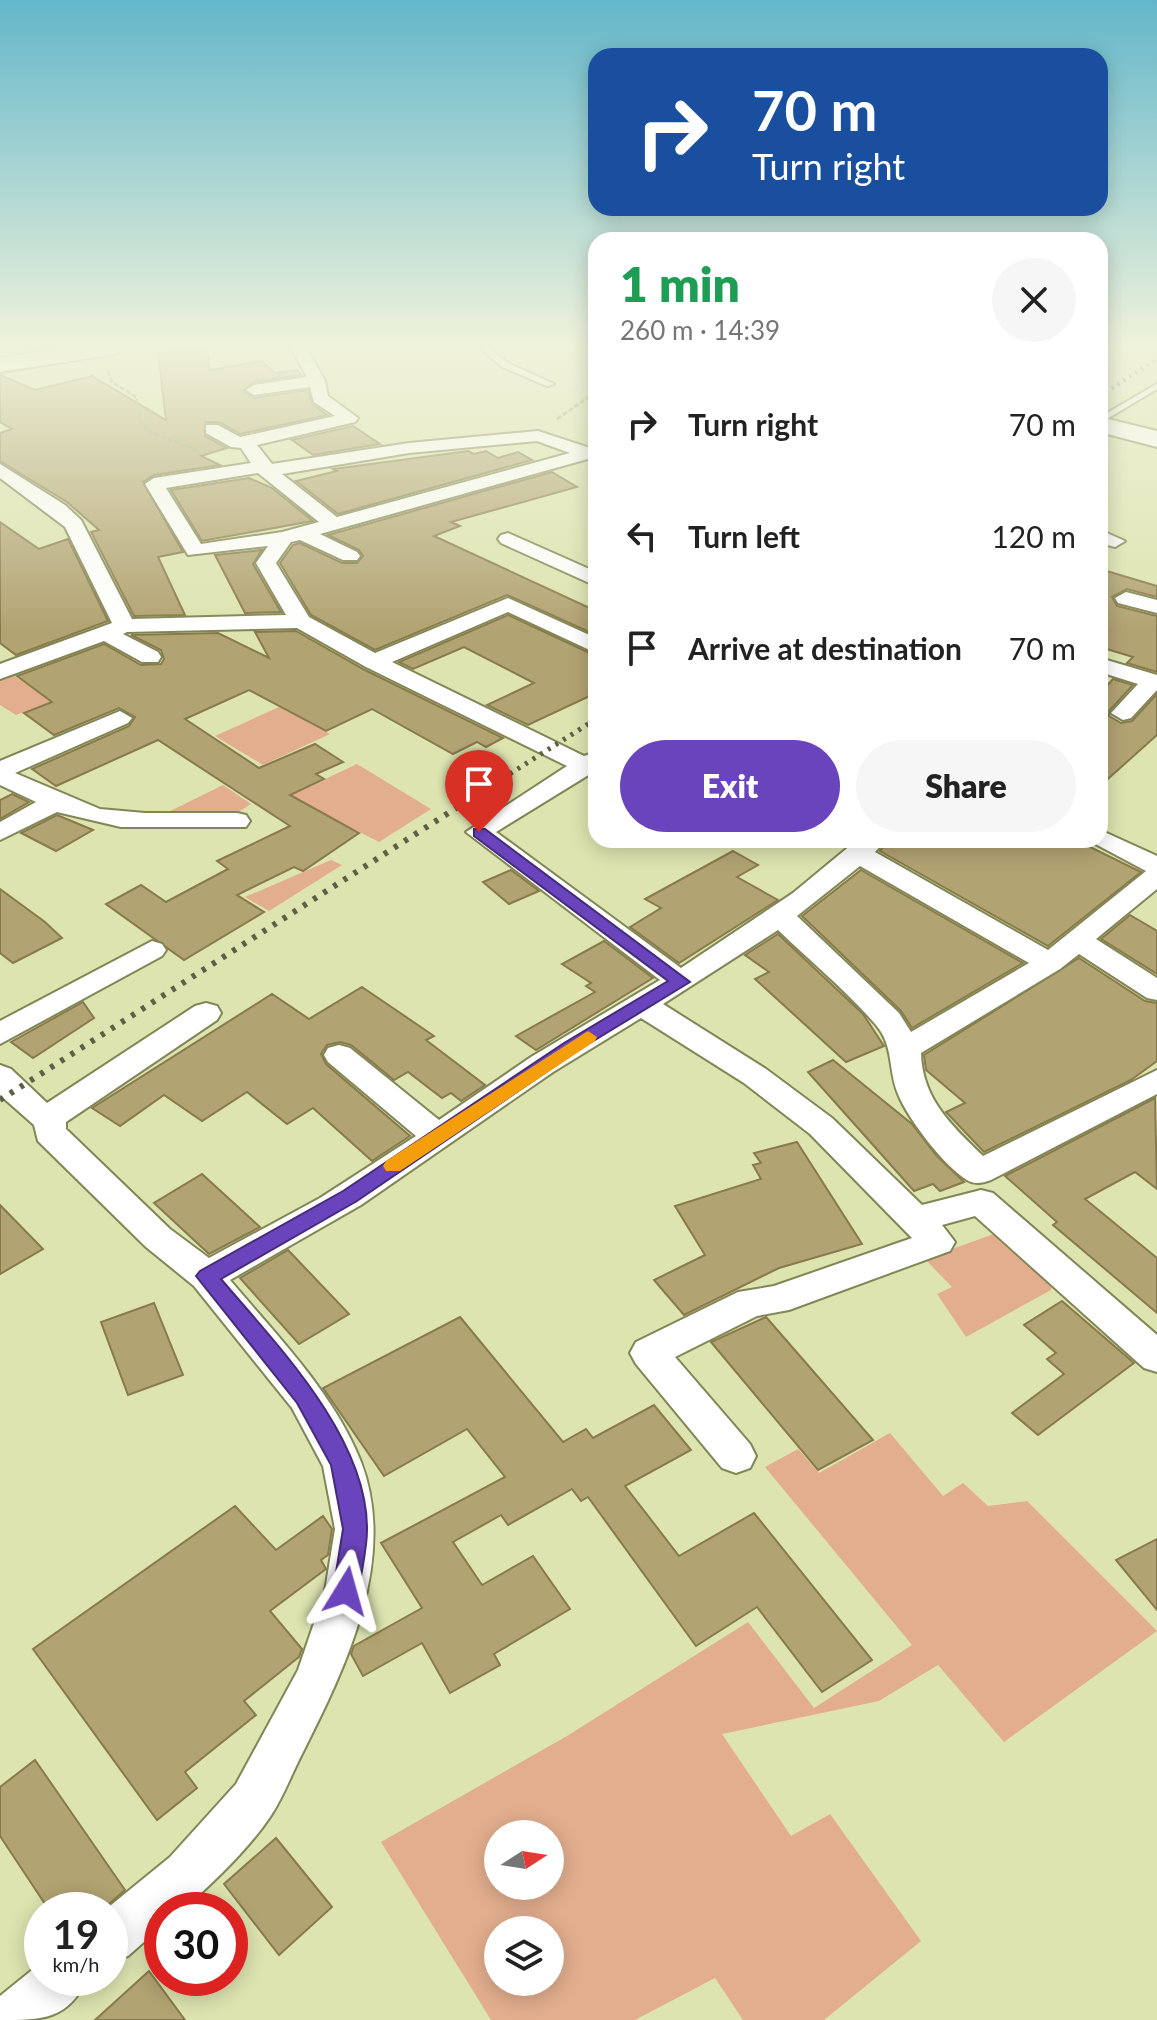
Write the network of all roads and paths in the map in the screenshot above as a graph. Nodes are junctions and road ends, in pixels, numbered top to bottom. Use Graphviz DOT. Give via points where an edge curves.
graph roads {
  1 [pos="177,441"];
  2 [pos="234,441"];
  3 [pos="249,441"];
  4 [pos="481,441"];
  5 [pos="554,441"];
  6 [pos="246,442"];
  7 [pos="588,452"];
  8 [pos="588,455"];
  9 [pos="259,468"];
  10 [pos="4,477"];
  11 [pos="333,524"];
  12 [pos="292,536"];
  13 [pos="508,539"];
  14 [pos="350,556"];
  15 [pos="588,576"];
  16 [pos="1126,598"];
  17 [pos="1157,607"];
  18 [pos="301,621"];
  19 [pos="115,630"];
  20 [pos="588,642"];
  21 [pos="150,657"];
  22 [pos="374,662"];
  23 [pos="1108,667"];
  24 [pos="0,672"];
  25 [pos="1155,682"];
  26 [pos="1123,713"];
  27 [pos="120,718"];
  28 [pos="588,761"];
  29 [pos="588,764"];
  30 [pos="0,772"];
  31 [pos="56,802"];
  32 [pos="237,821"];
  33 [pos="0,832"];
  34 [pos="1108,842"];
  35 [pos="865,848"];
  36 [pos="868,848"];
  37 [pos="1157,866"];
  38 [pos="1157,875"];
  39 [pos="778,914"];
  40 [pos="1079,941"];
  41 [pos="152,950"];
  42 [pos="1050,963"];
  43 [pos="681,982"];
  44 [pos="1157,991"];
  45 [pos="644,1006"];
  46 [pos="206,1013"];
  47 [pos="0,1034"];
  48 [pos="906,1049"];
  49 [pos="339,1055"];
  50 [pos="0,1076"];
  51 [pos="1157,1081"];
  52 [pos="50,1119"];
  53 [pos="437,1136"];
  54 [pos="918,1219"];
  55 [pos="207,1276"];
  56 [pos="1157,1357"];
  57 [pos="736,1456"];
  58 [pos="128,1923"];
  59 [pos="40,1996"];
  60 [pos="11,2020"];
  1 -- 9 [label="path"];
  2 -- 6 [label="street"];
  3 -- 6 [label="street"];
  4 -- 9 [label="street"];
  5 -- 7 [label="street"];
  6 -- 9 [label="street"];
  8 -- 11 [label="street"];
  9 -- 11 [label="street"];
  9 -- 12 [label="street" via="154,484 195,551"];
  10 -- 19 [label="street" via="74,524"];
  11 -- 12 [label="street"];
  12 -- 14 [label="street"];
  12 -- 18 [label="street" via="266,563"];
  13 -- 15 [label="street"];
  16 -- 17 [label="street"];
  18 -- 19 [label="street"];
  18 -- 22 [label="street"];
  19 -- 21 [label="street"];
  19 -- 24 [label="street"];
  20 -- 22 [label="street" via="508,604"];
  22 -- 28 [label="street"];
  23 -- 25 [label="street"];
  25 -- 26 [label="street"];
  27 -- 30 [label="street"];
  29 -- 43 [label="street" via="479,832"];
  30 -- 31 [label="street"];
  31 -- 32 [label="street" via="78,813 111,819"];
  31 -- 33 [label="street"];
  34 -- 37 [label="street"];
  35 -- 39 [label="street" via="807,898"];
  36 -- 42 [label="street"];
  38 -- 40 [label="street"];
  39 -- 43 [label="street"];
  39 -- 48 [label="street" via="888,1020"];
  40 -- 42 [label="street"];
  40 -- 44 [label="street"];
  41 -- 47 [label="street"];
  42 -- 48 [label="street"];
  43 -- 45 [label="street"];
  45 -- 53 [label="street" via="570,1047"];
  45 -- 54 [label="street" via="755,1076 821,1126"];
  46 -- 52 [label="street"];
  48 -- 51 [label="street" via="906,1074 915,1098 938,1132 979,1172"];
  49 -- 53 [label="street"];
  50 -- 52 [label="street" via="38,1114"];
  52 -- 55 [label="street" via="50,1133 63,1147 158,1238"];
  53 -- 55 [label="street" via="350,1196"];
  54 -- 56 [label="street" via="981,1202"];
  54 -- 57 [label="street" via="938,1242 776,1300 751,1302 649,1353"];
  55 -- 58 [label="street" via="305,1397 342,1464 355,1529 346,1591 318,1677 253,1801 187,1874"];
  59 -- 60 [label="street"];
}
